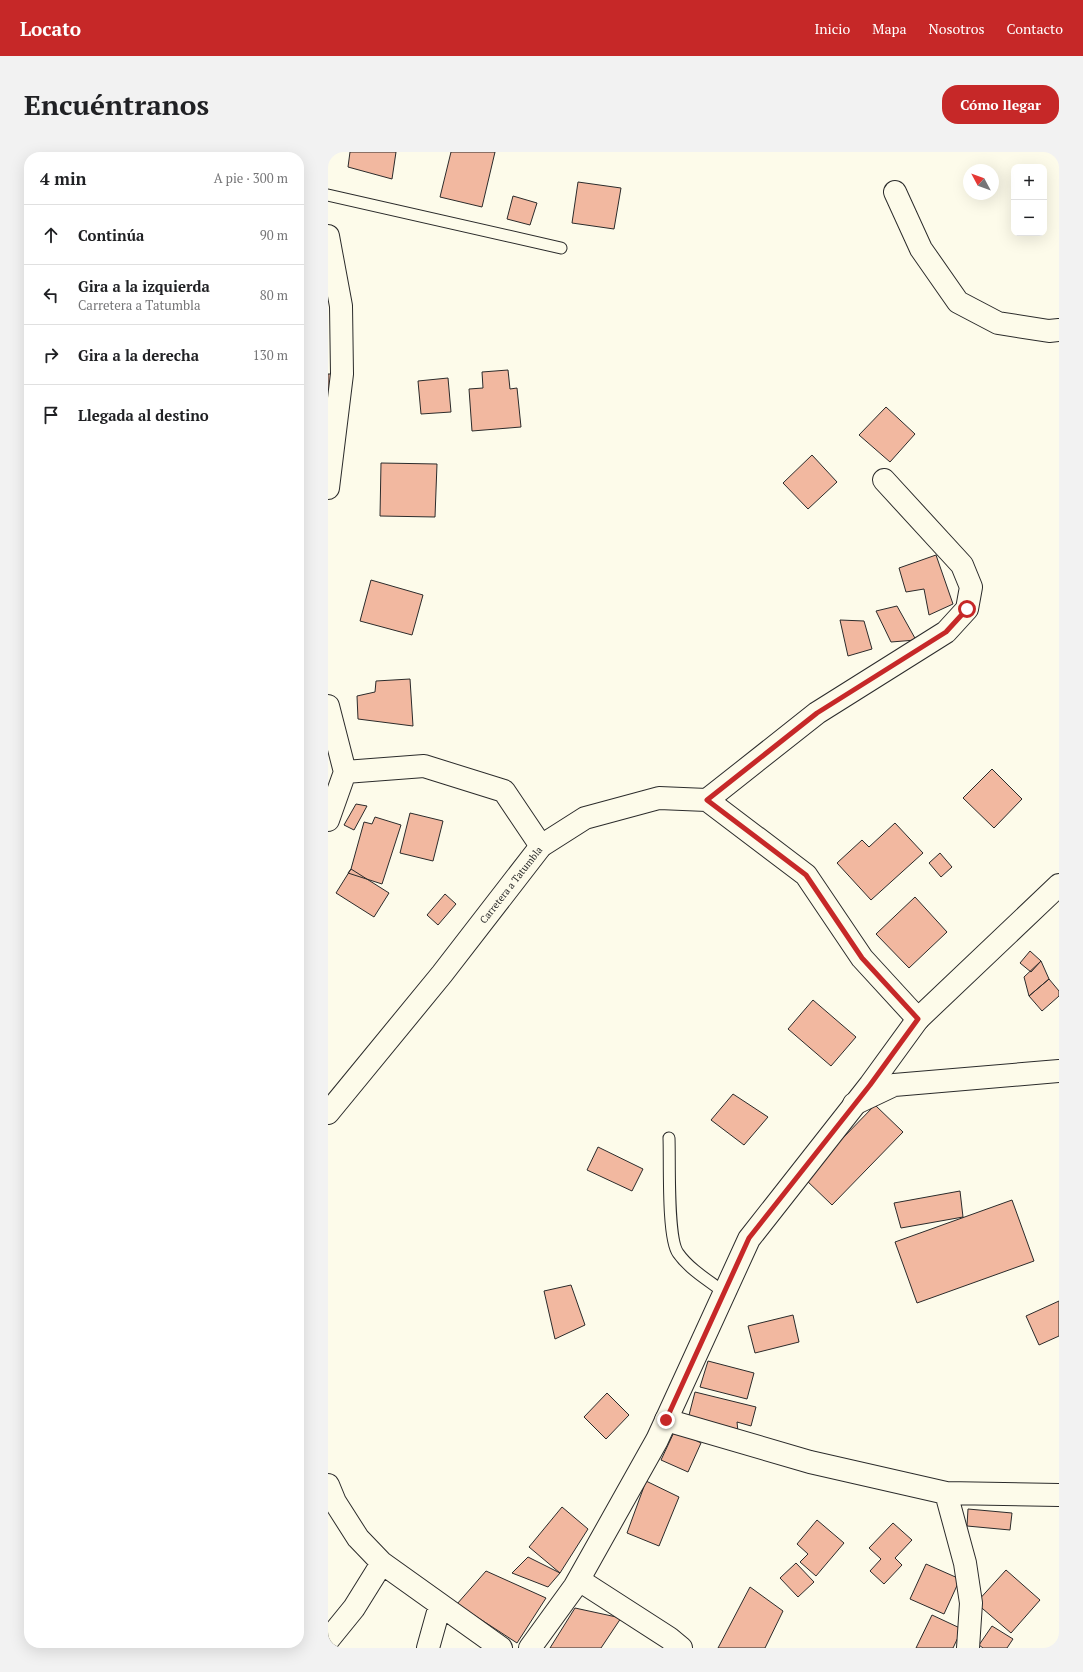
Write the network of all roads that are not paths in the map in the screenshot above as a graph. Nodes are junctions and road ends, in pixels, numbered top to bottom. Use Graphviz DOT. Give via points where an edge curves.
graph roads {
  1 [pos="895,192"];
  2 [pos="328,195"];
  3 [pos="328,236"];
  4 [pos="561,248"];
  5 [pos="1059,330"];
  6 [pos="330,457"];
  7 [pos="884,480"];
  8 [pos="328,488"];
  9 [pos="328,706"];
  10 [pos="345,772"];
  11 [pos="707,800"];
  12 [pos="328,820"];
  13 [pos="541,846"];
  14 [pos="1059,885"];
  15 [pos="918,1019"];
  16 [pos="1059,1071"];
  17 [pos="854,1104"];
  18 [pos="328,1113"];
  19 [pos="669,1138"];
  20 [pos="724,1292"];
  21 [pos="666,1420"];
  22 [pos="328,1486"];
  23 [pos="946,1493"];
  24 [pos="1059,1495"];
  25 [pos="382,1563"];
  26 [pos="579,1580"];
  27 [pos="440,1604"];
  28 [pos="328,1640"];
  29 [pos="428,1648"];
  30 [pos="500,1648"];
  31 [pos="530,1648"];
  32 [pos="681,1648"];
  33 [pos="968,1648"];
  1 -- 5 [label="street" via="921,249 958,302 998,322 1049,331"];
  2 -- 4 [label="lane"];
  3 -- 6 [label="street" via="341,306 342,374"];
  6 -- 8 [label="street"];
  7 -- 11 [label="street" via="962,565 971,587 967,609 946,632 817,713"];
  9 -- 10 [label="street"];
  10 -- 12 [label="street"];
  10 -- 13 [label="street" via="424,766 504,791"];
  11 -- 13 [label="street, Carretera a Tatumbla" via="659,798 585,818"];
  11 -- 15 [label="street" via="806,875 862,958"];
  13 -- 18 [label="street, Carretera a Tatumbla" via="442,974"];
  14 -- 15 [label="street"];
  15 -- 17 [label="street"];
  16 -- 17 [label="street" via="894,1085"];
  17 -- 20 [label="street" via="749,1238"];
  19 -- 20 [label="lane" via="672,1234 677,1252 692,1268"];
  20 -- 21 [label="street"];
  21 -- 23 [label="street" via="810,1462"];
  21 -- 26 [label="street"];
  22 -- 25 [label="street" via="358,1538"];
  23 -- 24 [label="street"];
  23 -- 33 [label="street" via="965,1563 971,1603"];
  25 -- 27 [label="street"];
  25 -- 28 [label="street" via="354,1608"];
  26 -- 31 [label="street"];
  26 -- 32 [label="street"];
  27 -- 29 [label="street"];
  27 -- 30 [label="street"];
}
